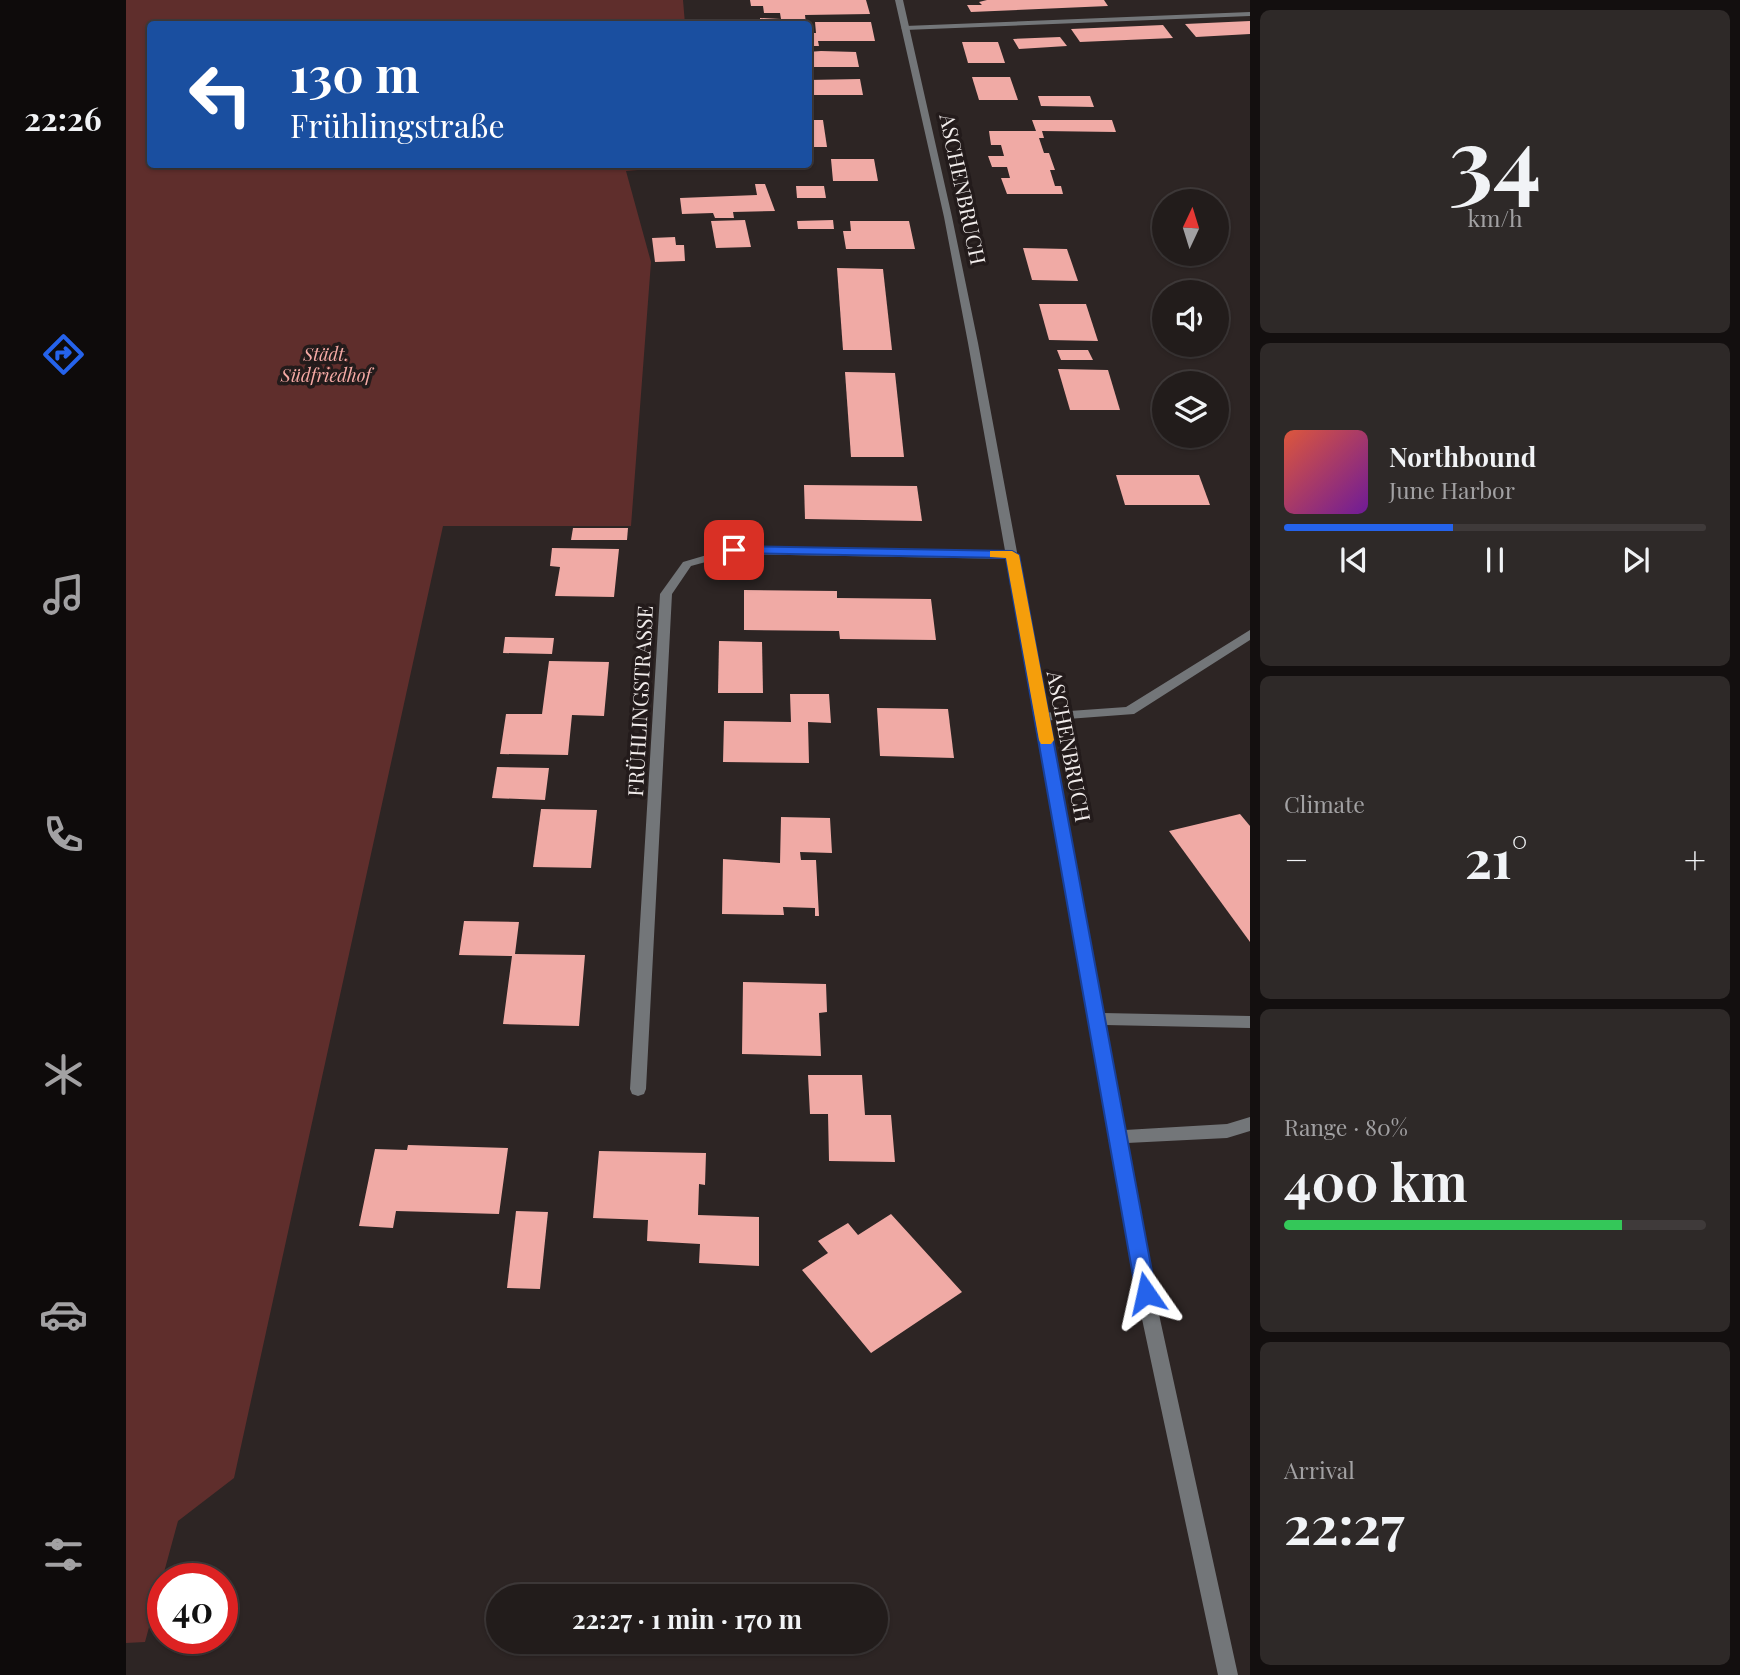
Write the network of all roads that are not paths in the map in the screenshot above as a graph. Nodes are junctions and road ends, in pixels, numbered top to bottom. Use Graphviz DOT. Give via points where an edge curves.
graph roads {
  1 [pos="899,0"];
  2 [pos="1250,13"];
  3 [pos="905,28"];
  4 [pos="1012,555"];
  5 [pos="1250,634"];
  6 [pos="1041,717"];
  7 [pos="1097,1019"];
  8 [pos="1250,1022"];
  9 [pos="638,1089"];
  10 [pos="1250,1124"];
  11 [pos="1116,1137"];
  12 [pos="1228,1675"];
  1 -- 3 [label="street, ASCHENBRUCH"];
  2 -- 3 [label="street"];
  3 -- 4 [label="street, ASCHENBRUCH" via="948,217"];
  4 -- 6 [label="street, ASCHENBRUCH"];
  4 -- 9 [label="street, FRÜHLINGSTRASSE" via="734,550 687,564 666,594"];
  5 -- 6 [label="street" via="1129,711"];
  6 -- 7 [label="street, ASCHENBRUCH"];
  7 -- 8 [label="street"];
  7 -- 11 [label="street, ASCHENBRUCH"];
  10 -- 11 [label="street" via="1227,1131"];
  11 -- 12 [label="street, ASCHENBRUCH"];
}
